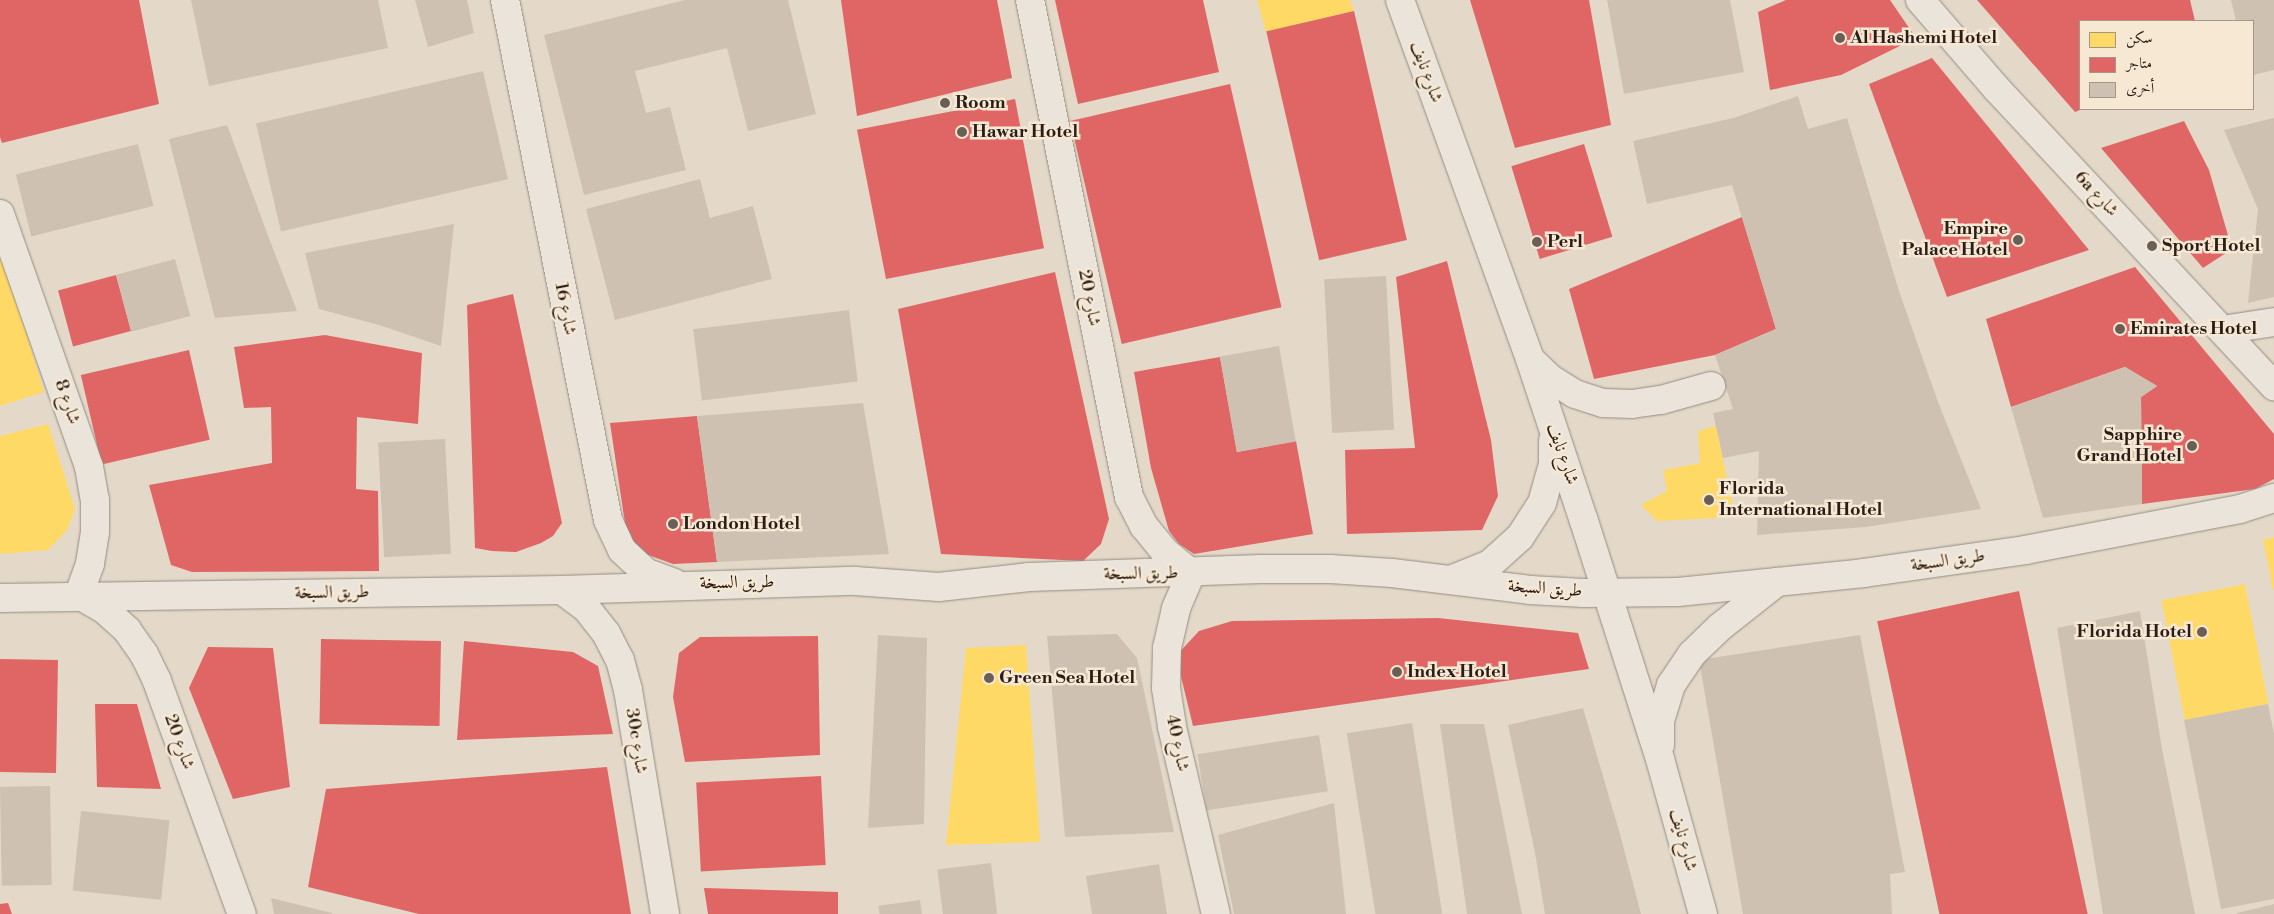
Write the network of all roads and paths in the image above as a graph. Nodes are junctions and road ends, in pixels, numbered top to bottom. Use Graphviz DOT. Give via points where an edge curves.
graph roads {
  1 [pos="504,0"];
  2 [pos="1030,0"];
  3 [pos="1400,0"];
  4 [pos="1920,0"];
  5 [pos="0,214"];
  6 [pos="2274,322"];
  7 [pos="2222,330"];
  8 [pos="1530,359"];
  9 [pos="1711,386"];
  10 [pos="2274,386"];
  11 [pos="1552,424"];
  12 [pos="2274,498"];
  13 [pos="1191,573"];
  14 [pos="1453,579"];
  15 [pos="1777,582"];
  16 [pos="678,585"];
  17 [pos="562,590"];
  18 [pos="1607,593"];
  19 [pos="79,595"];
  20 [pos="0,598"];
  21 [pos="1660,758"];
  22 [pos="242,914"];
  23 [pos="665,914"];
  24 [pos="1216,914"];
  25 [pos="1703,914"];
  1 -- 16 [label="street, شارع 16" via="608,520 622,550 647,573"];
  2 -- 13 [label="street, شارع 20" via="1129,497 1144,526 1159,545"];
  3 -- 8 [label="street, شارع نايف"];
  4 -- 7 [label="street, 6a شارع" via="1996,88"];
  5 -- 19 [label="street, شارع 8" via="89,467 96,532 90,564"];
  6 -- 7 [label="street"];
  7 -- 10 [label="street, 6a شارع"];
  8 -- 9 [label="street" via="1559,384 1576,394 1604,403 1661,400"];
  8 -- 11 [label="street, شارع نايف"];
  11 -- 14 [label="street" via="1553,464 1542,504 1520,537 1490,564"];
  11 -- 18 [label="street, شارع نايف"];
  12 -- 15 [label="street, طريق السبخة" via="2240,509 2024,550"];
  13 -- 14 [label="street, طريق السبخة" via="1330,569"];
  13 -- 16 [label="street, طريق السبخة" via="1029,577 939,587 855,581"];
  13 -- 24 [label="street, شارع 40" via="1176,609 1167,648 1166,688 1172,727"];
  14 -- 18 [label="street, طريق السبخة" via="1530,590"];
  15 -- 18 [label="street, طريق السبخة" via="1678,592"];
  15 -- 21 [label="street" via="1720,626 1692,654 1671,685 1660,721"];
  16 -- 17 [label="street, طريق السبخة"];
  17 -- 19 [label="street, طريق السبخة"];
  17 -- 23 [label="street, 30c شارع" via="587,609 606,633 620,660 628,690"];
  18 -- 21 [label="street, شارع نايف"];
  19 -- 20 [label="street, طريق السبخة"];
  19 -- 22 [label="street, شارع 20" via="105,610 127,630 144,654 157,681"];
  21 -- 25 [label="street, شارع نايف"];
}
